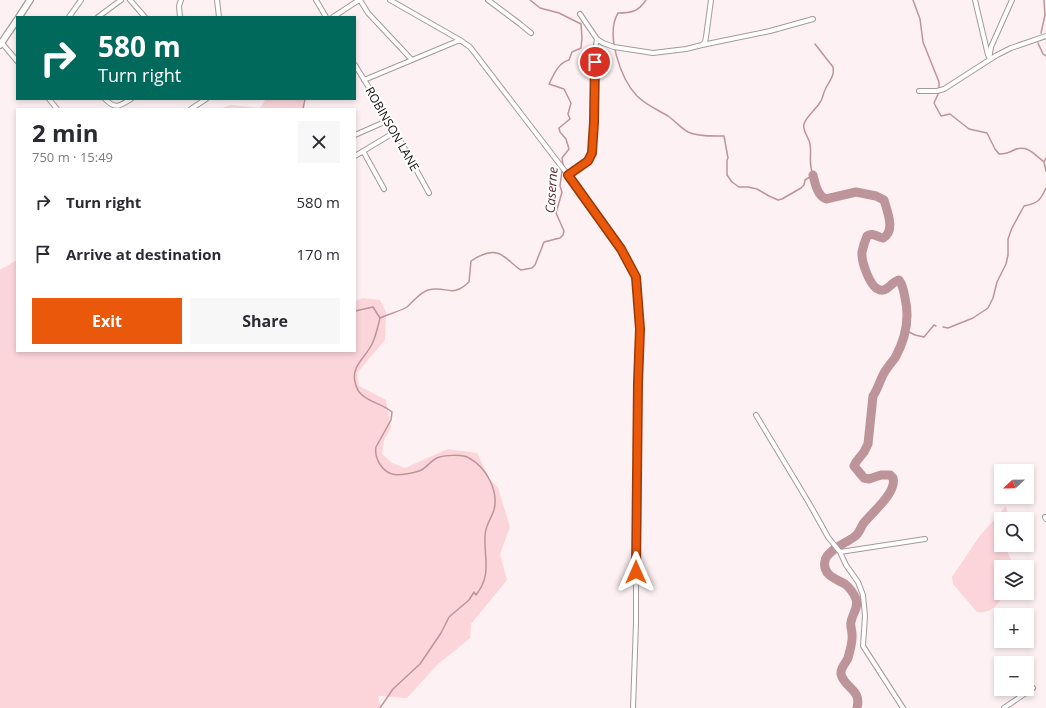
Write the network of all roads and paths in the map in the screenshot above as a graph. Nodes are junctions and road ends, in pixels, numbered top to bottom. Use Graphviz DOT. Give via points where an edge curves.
graph roads {
  1 [pos="30,0"];
  2 [pos="81,0"];
  3 [pos="121,0"];
  4 [pos="130,0"];
  5 [pos="181,0"];
  6 [pos="217,0"];
  7 [pos="316,0"];
  8 [pos="359,0"];
  9 [pos="390,0"];
  10 [pos="488,0"];
  11 [pos="711,0"];
  12 [pos="975,0"];
  13 [pos="1012,0"];
  14 [pos="580,14"];
  15 [pos="20,16"];
  16 [pos="71,16"];
  17 [pos="99,16"];
  18 [pos="144,16"];
  19 [pos="180,16"];
  20 [pos="219,16"];
  21 [pos="325,16"];
  22 [pos="335,16"];
  23 [pos="813,18"];
  24 [pos="16,22"];
  25 [pos="531,33"];
  26 [pos="1046,36"];
  27 [pos="597,39"];
  28 [pos="460,40"];
  29 [pos="1,44"];
  30 [pos="702,45"];
  31 [pos="16,60"];
  32 [pos="412,60"];
  33 [pos="989,60"];
  34 [pos="356,67"];
  35 [pos="364,80"];
  36 [pos="919,91"];
  37 [pos="49,100"];
  38 [pos="106,100"];
  39 [pos="129,100"];
  40 [pos="204,100"];
  41 [pos="56,108"];
  42 [pos="192,108"];
  43 [pos="389,120"];
  44 [pos="396,132"];
  45 [pos="356,135"];
  46 [pos="363,151"];
  47 [pos="356,155"];
  48 [pos="566,174"];
  49 [pos="384,189"];
  50 [pos="429,192"];
  51 [pos="756,415"];
  52 [pos="925,540"];
  53 [pos="840,552"];
  54 [pos="1021,696"];
  55 [pos="633,708"];
  56 [pos="903,708"];
  57 [pos="1004,708"];
  1 -- 15 [label="street"];
  2 -- 16 [label="street"];
  3 -- 17 [label="street"];
  4 -- 18 [label="street"];
  5 -- 19 [label="street"];
  6 -- 20 [label="street"];
  7 -- 21 [label="street"];
  8 -- 22 [label="street"];
  8 -- 32 [label="street"];
  9 -- 28 [label="street"];
  10 -- 25 [label="street"];
  11 -- 30 [label="street" via="706,37"];
  12 -- 33 [label="street"];
  13 -- 33 [label="street" via="991,47"];
  14 -- 27 [label="street"];
  23 -- 30 [label="street" via="770,31"];
  24 -- 29 [label="street"];
  26 -- 33 [label="street" via="1011,48"];
  27 -- 30 [label="street" via="614,47 653,53"];
  27 -- 48 [label="street" via="592,153 588,161"];
  28 -- 32 [label="street"];
  28 -- 48 [label="street" via="470,47"];
  29 -- 31 [label="street"];
  32 -- 35 [label="street"];
  33 -- 36 [label="street" via="942,89"];
  34 -- 35 [label="street, ROBINSON LANE"];
  35 -- 43 [label="street, ROBINSON LANE"];
  37 -- 41 [label="street"];
  38 -- 39 [label="street" via="113,106 119,106"];
  40 -- 42 [label="street"];
  43 -- 44 [label="street, ROBINSON LANE"];
  43 -- 45 [label="street"];
  44 -- 46 [label="street"];
  44 -- 50 [label="street, ROBINSON LANE"];
  46 -- 47 [label="street"];
  46 -- 49 [label="street"];
  48 -- 55 [label="street" via="621,249 636,277 640,329"];
  51 -- 53 [label="street" via="828,538"];
  52 -- 53 [label="street"];
  53 -- 56 [label="street" via="863,595 863,646"];
  54 -- 57 [label="street"];
}
